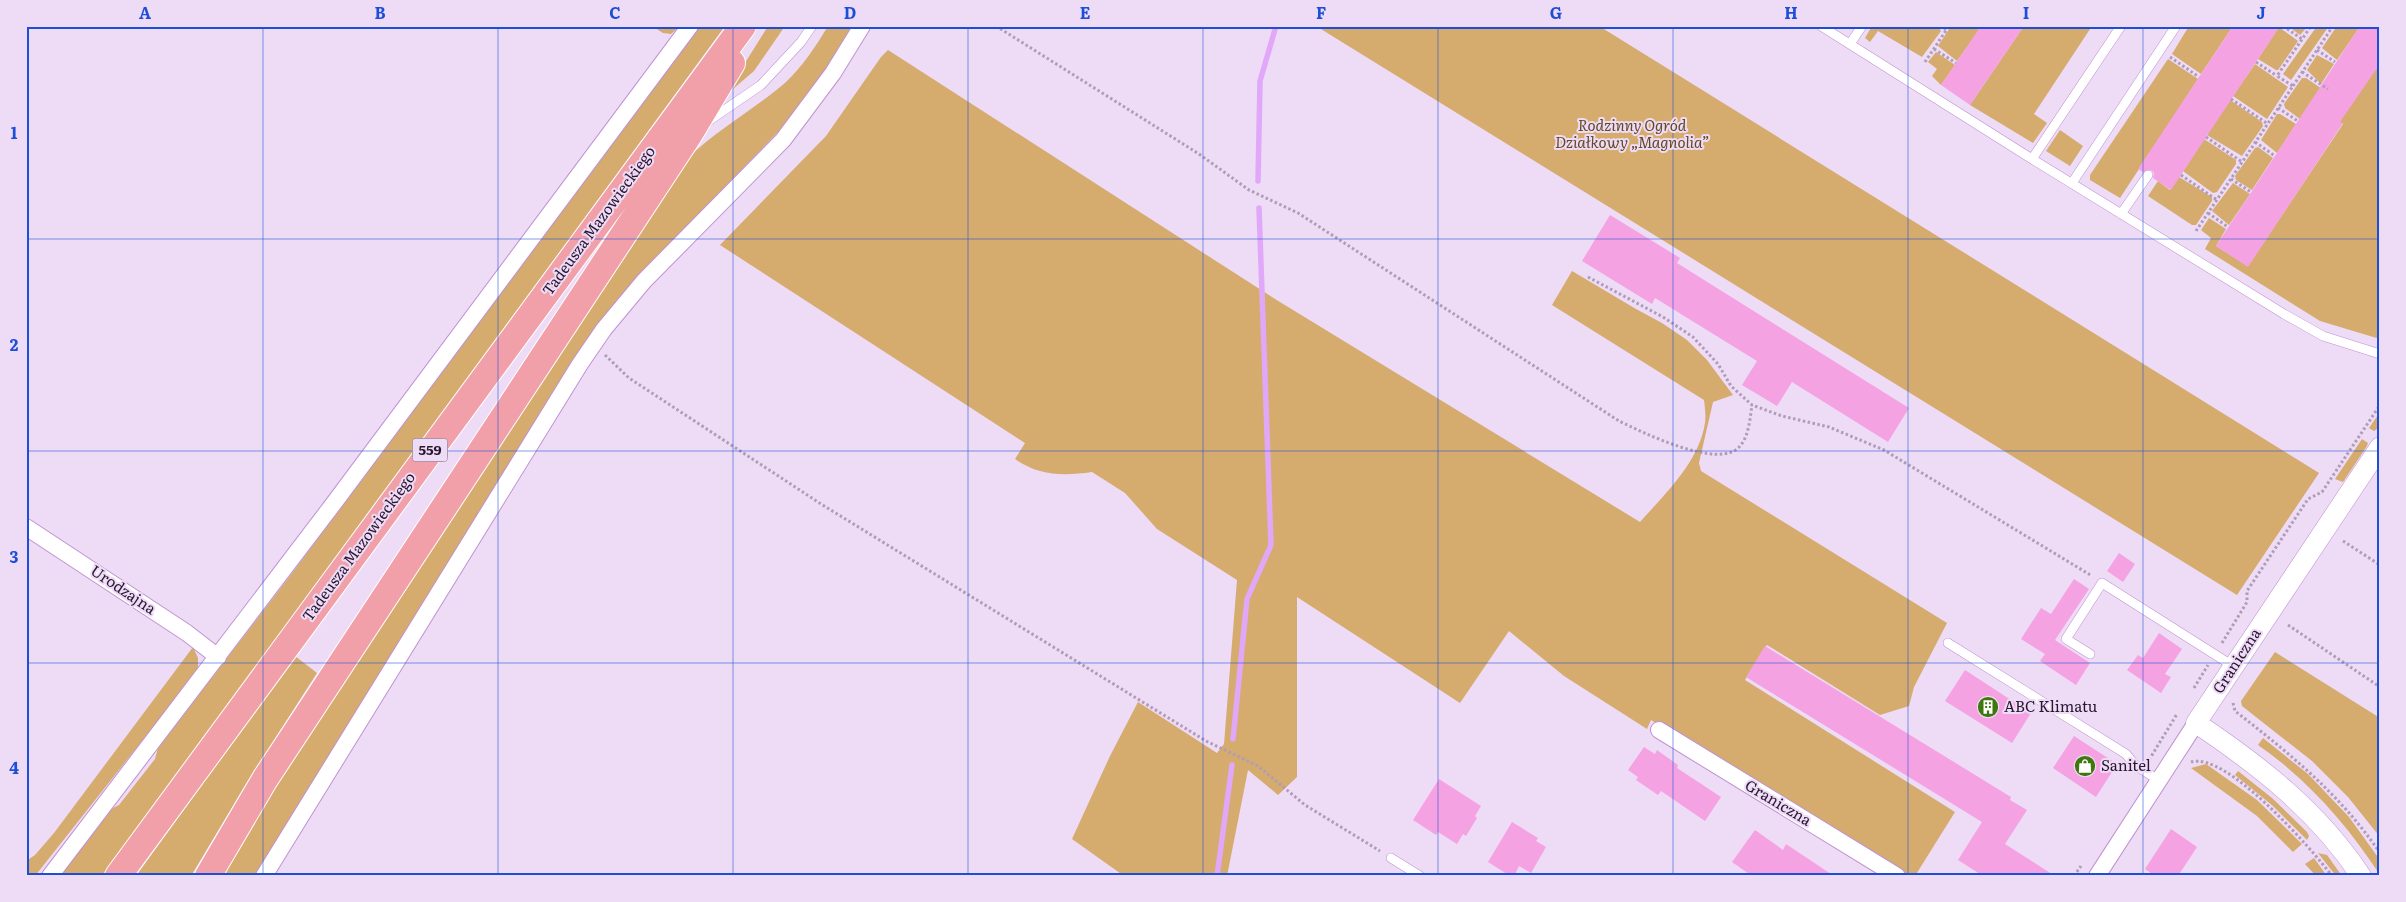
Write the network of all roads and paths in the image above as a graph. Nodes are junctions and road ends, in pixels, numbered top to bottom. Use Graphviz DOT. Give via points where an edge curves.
graph roads {
  1 [pos="690,26"];
  2 [pos="743,26"];
  3 [pos="752,26"];
  4 [pos="812,26"];
  5 [pos="862,26"];
  6 [pos="996,26"];
  7 [pos="1821,26"];
  8 [pos="1862,26"];
  9 [pos="1940,26"];
  10 [pos="1949,26"];
  11 [pos="2121,26"];
  12 [pos="2176,26"];
  13 [pos="2283,26"];
  14 [pos="2310,26"];
  15 [pos="2333,26"];
  16 [pos="1946,30"];
  17 [pos="2302,39"];
  18 [pos="1850,44"];
  19 [pos="1934,49"];
  20 [pos="2317,50"];
  21 [pos="2166,54"];
  22 [pos="1925,62"];
  23 [pos="2256,62"];
  24 [pos="2335,62"];
  25 [pos="1956,63"];
  26 [pos="2302,72"];
  27 [pos="2278,76"];
  28 [pos="2199,77"];
  29 [pos="2293,86"];
  30 [pos="2328,89"];
  31 [pos="2231,99"];
  32 [pos="2278,108"];
  33 [pos="2298,121"];
  34 [pos="2268,124"];
  35 [pos="689,135"];
  36 [pos="2206,136"];
  37 [pos="2255,142"];
  38 [pos="2275,156"];
  39 [pos="2032,159"];
  40 [pos="2242,162"];
  41 [pos="2148,175"];
  42 [pos="2181,175"];
  43 [pos="2231,179"];
  44 [pos="2072,183"];
  45 [pos="2251,192"];
  46 [pos="2217,200"];
  47 [pos="2208,213"];
  48 [pos="2121,214"];
  49 [pos="2228,227"];
  50 [pos="2196,231"];
  51 [pos="1588,277"];
  52 [pos="596,340"];
  53 [pos="2380,354"];
  54 [pos="1752,405"];
  55 [pos="2380,405"];
  56 [pos="2380,447"];
  57 [pos="26,527"];
  58 [pos="2344,541"];
  59 [pos="2380,565"];
  60 [pos="2102,583"];
  61 [pos="2288,625"];
  62 [pos="1948,643"];
  63 [pos="2090,654"];
  64 [pos="2214,655"];
  65 [pos="218,657"];
  66 [pos="2233,666"];
  67 [pos="2380,687"];
  68 [pos="2235,695"];
  69 [pos="2188,696"];
  70 [pos="2178,712"];
  71 [pos="2196,723"];
  72 [pos="1659,730"];
  73 [pos="2185,766"];
  74 [pos="2142,770"];
  75 [pos="2160,781"];
  76 [pos="2380,853"];
  77 [pos="1391,858"];
  78 [pos="2083,862"];
  79 [pos="50,876"];
  80 [pos="118,876"];
  81 [pos="208,876"];
  82 [pos="264,876"];
  83 [pos="1420,876"];
  84 [pos="1897,876"];
  85 [pos="2074,876"];
  86 [pos="2096,876"];
  87 [pos="2332,876"];
  88 [pos="2361,876"];
  1 -- 65 [label="street"];
  2 -- 80 [label="main road, Tadeusza Mazowieckiego / 559"];
  3 -- 35 [label="main road, Tadeusza Mazowieckiego / 559" via="722,83"];
  4 -- 35 [label="lane" via="761,85"];
  5 -- 52 [label="street" via="833,73 783,140 644,281"];
  6 -- 54 [label="path" via="1192,150 1249,190 1298,213 1604,411 1657,440 1685,449 1724,454 1739,448 1746,435"];
  7 -- 18 [label="lane"];
  8 -- 18 [label="lane"];
  9 -- 16 [label="path"];
  10 -- 16 [label="path"];
  11 -- 39 [label="lane"];
  12 -- 44 [label="lane"];
  13 -- 17 [label="path"];
  14 -- 17 [label="path"];
  15 -- 20 [label="path"];
  16 -- 19 [label="path"];
  17 -- 27 [label="path"];
  18 -- 39 [label="lane"];
  19 -- 22 [label="path"];
  19 -- 25 [label="path"];
  20 -- 24 [label="path"];
  20 -- 26 [label="path"];
  21 -- 28 [label="path"];
  23 -- 27 [label="path"];
  26 -- 29 [label="path"];
  26 -- 30 [label="path"];
  27 -- 29 [label="path"];
  29 -- 32 [label="path"];
  31 -- 34 [label="path"];
  32 -- 33 [label="path"];
  32 -- 34 [label="path"];
  34 -- 37 [label="path"];
  35 -- 81 [label="main road, Tadeusza Mazowieckiego / 559" via="265,779"];
  36 -- 40 [label="path"];
  37 -- 38 [label="path"];
  37 -- 40 [label="path"];
  39 -- 44 [label="lane"];
  40 -- 43 [label="path"];
  41 -- 48 [label="lane"];
  42 -- 46 [label="path"];
  43 -- 45 [label="path"];
  43 -- 46 [label="path"];
  44 -- 48 [label="lane"];
  46 -- 47 [label="path"];
  47 -- 49 [label="path"];
  47 -- 50 [label="path"];
  48 -- 53 [label="lane" via="2323,336"];
  51 -- 54 [label="path" via="1664,317 1693,337 1718,364 1731,386"];
  52 -- 77 [label="path" via="612,363 629,378 821,504 1206,741 1258,766 1305,805"];
  52 -- 82 [label="street"];
  54 -- 60 [label="path" via="1829,427 1884,450"];
  55 -- 64 [label="path" via="2322,492 2308,499 2252,583 2247,591 2248,602"];
  56 -- 66 [label="street, Graniczna"];
  57 -- 65 [label="street, Urodzajna"];
  58 -- 59 [label="path"];
  60 -- 63 [label="lane" via="2066,639"];
  60 -- 64 [label="lane"];
  61 -- 67 [label="path"];
  62 -- 74 [label="lane" via="2126,754"];
  64 -- 66 [label="lane"];
  64 -- 69 [label="path"];
  65 -- 79 [label="street"];
  66 -- 71 [label="street, Graniczna"];
  68 -- 76 [label="path" via="2235,710 2310,771 2342,804"];
  70 -- 74 [label="path"];
  71 -- 75 [label="street, Graniczna"];
  71 -- 88 [label="street" via="2287,791 2340,846"];
  72 -- 84 [label="street, Graniczna"];
  73 -- 87 [label="path" via="2204,760 2239,782 2294,830"];
  74 -- 75 [label="lane"];
  75 -- 86 [label="street, Graniczna"];
  77 -- 83 [label="lane"];
  78 -- 85 [label="path"];
}
